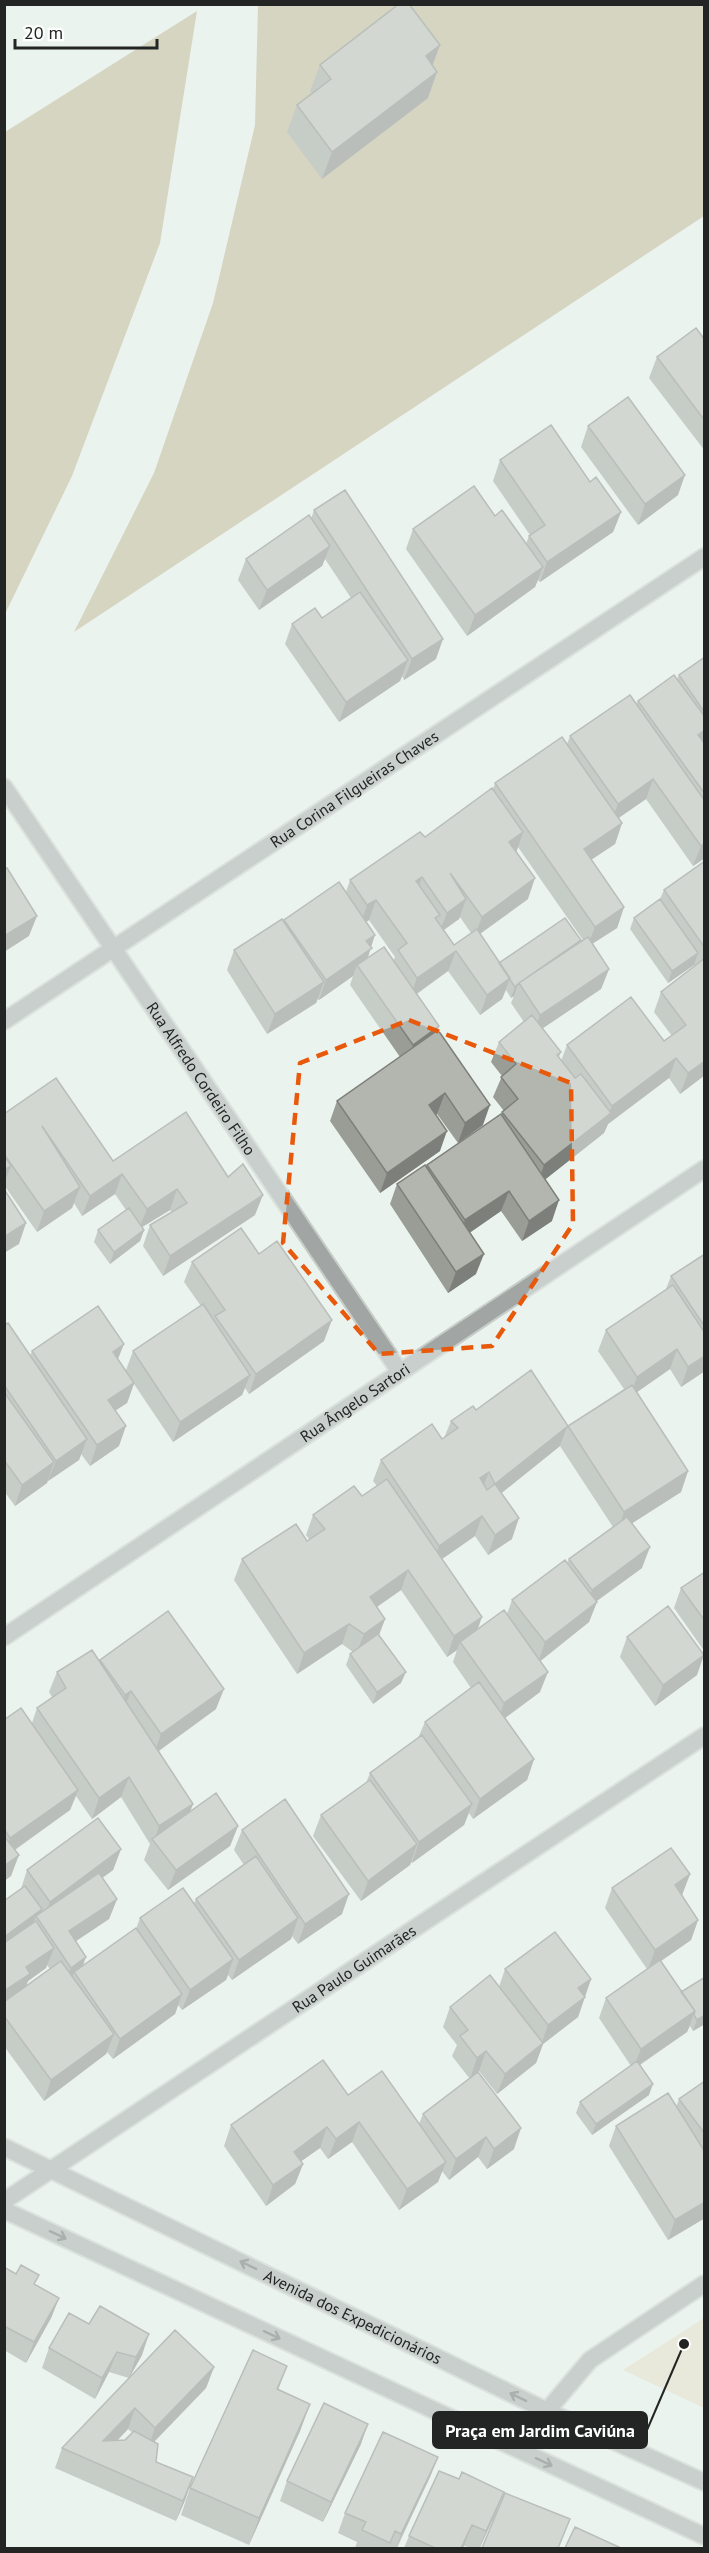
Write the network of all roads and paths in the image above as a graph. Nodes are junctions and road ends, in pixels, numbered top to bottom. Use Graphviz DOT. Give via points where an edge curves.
graph roads {
  1 [pos="705,557"];
  2 [pos="4,787"];
  3 [pos="113,948"];
  4 [pos="4,1021"];
  5 [pos="705,1169"];
  6 [pos="400,1372"];
  7 [pos="4,1637"];
  8 [pos="705,1736"];
  9 [pos="4,2147"];
  10 [pos="52,2170"];
  11 [pos="4,2201"];
  12 [pos="4,2210"];
  13 [pos="705,2284"];
  14 [pos="547,2411"];
  15 [pos="705,2482"];
  16 [pos="705,2536"];
  1 -- 3 [label="street, Rua Corina Filgueiras Chaves"];
  2 -- 3 [label="street, Rua Alfredo Cordeiro Filho"];
  3 -- 4 [label="street, Rua Corina Filgueiras Chaves"];
  3 -- 6 [label="street, Rua Alfredo Cordeiro Filho"];
  5 -- 6 [label="street, Rua Ângelo Sartori"];
  6 -- 7 [label="street, Rua Ângelo Sartori"];
  8 -- 10 [label="street, Rua Paulo Guimarães"];
  9 -- 10 [label="street, Avenida dos Expedicionários"];
  10 -- 11 [label="street, Rua Paulo Guimarães"];
  14 -- 10 [label="street, Avenida dos Expedicionários, one-way"];
  12 -- 16 [label="street, one-way"];
  13 -- 14 [label="street" via="590,2360"];
  14 -- 15 [label="street, Avenida dos Expedicionários"];
}
